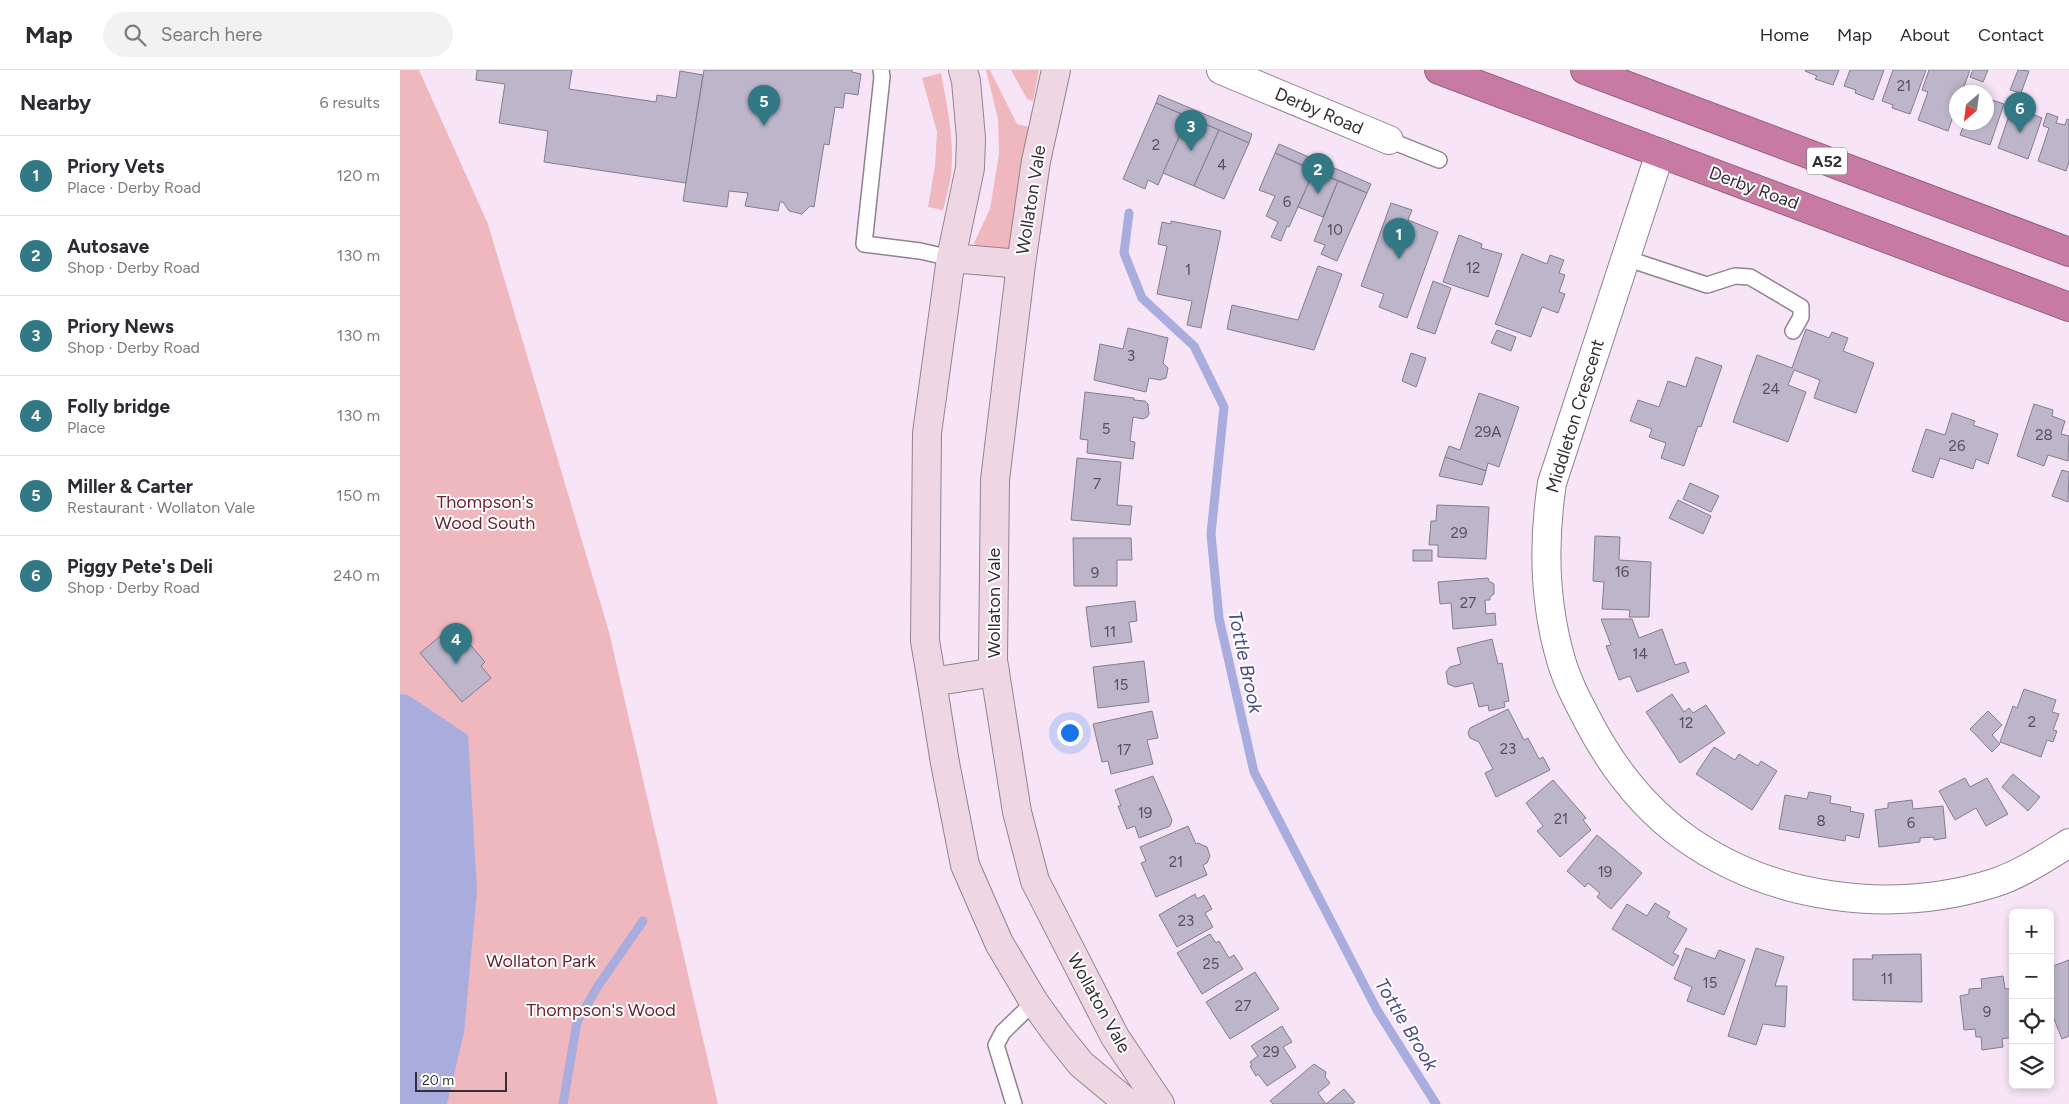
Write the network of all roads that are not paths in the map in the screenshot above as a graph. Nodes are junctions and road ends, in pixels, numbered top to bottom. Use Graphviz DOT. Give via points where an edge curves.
graph roads {
  1 [pos="881,70"];
  2 [pos="963,70"];
  3 [pos="1056,70"];
  4 [pos="1221,70"];
  5 [pos="1438,70"];
  6 [pos="1585,70"];
  7 [pos="1389,140"];
  8 [pos="1660,153"];
  9 [pos="1439,160"];
  10 [pos="2069,252"];
  11 [pos="951,258"];
  12 [pos="1625,258"];
  13 [pos="1021,264"];
  14 [pos="2069,307"];
  15 [pos="1793,331"];
  16 [pos="995,672"];
  17 [pos="932,682"];
  18 [pos="2069,844"];
  19 [pos="1034,1002"];
  20 [pos="1014,1104"];
  21 [pos="1129,1104"];
  22 [pos="1160,1104"];
  1 -- 11 [label="lane" via="864,244"];
  2 -- 11 [label="street" via="970,128 970,168"];
  3 -- 13 [label="street, Wollaton Vale" via="1036,161"];
  4 -- 7 [label="street, Derby Road"];
  5 -- 8 [label="highway, Derby Road"];
  6 -- 10 [label="highway, A52"];
  7 -- 9 [label="lane"];
  8 -- 12 [label="street, Middleton Crescent"];
  8 -- 14 [label="highway, Derby Road"];
  11 -- 13 [label="street"];
  11 -- 17 [label="street" via="927,433 925,641"];
  12 -- 15 [label="lane" via="1707,285 1735,276 1750,277 1801,307 1801,317"];
  12 -- 18 [label="street, Middleton Crescent" via="1552,484 1545,553 1547,584 1561,660 1573,692 1623,777 1684,837 1751,873 1799,890 1854,898 1916,898 1994,883 2038,863"];
  13 -- 16 [label="street, Wollaton Vale" via="995,480"];
  16 -- 17 [label="street"];
  16 -- 22 [label="street, Wollaton Vale" via="1017,812 1035,881 1115,1036"];
  17 -- 19 [label="street" via="965,865 999,943"];
  19 -- 20 [label="lane" via="1003,1032 996,1045"];
  19 -- 21 [label="street" via="1082,1064"];
}
